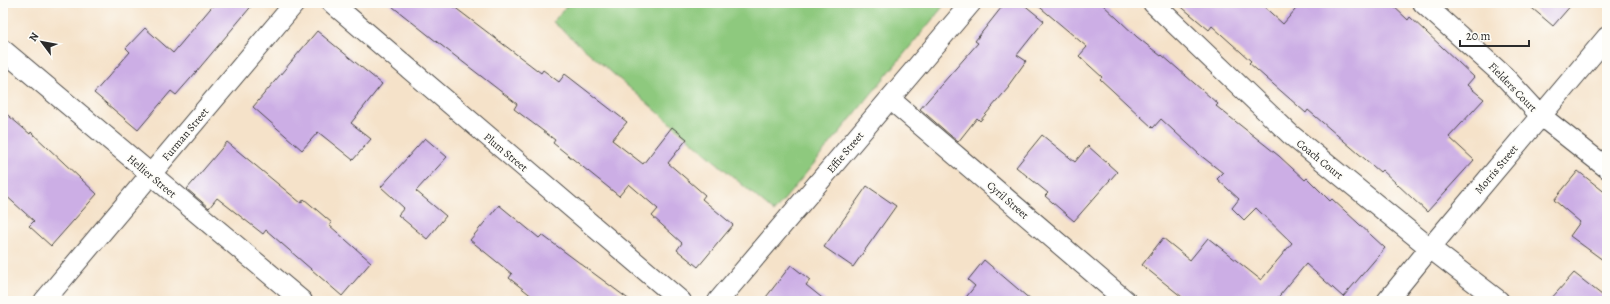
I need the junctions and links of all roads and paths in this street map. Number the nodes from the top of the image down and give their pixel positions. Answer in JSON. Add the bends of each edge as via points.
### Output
{"nodes":[{"id":1,"x":295,"y":3,"type":"edge"},
{"id":2,"x":332,"y":3,"type":"edge"},
{"id":3,"x":971,"y":3,"type":"edge"},
{"id":4,"x":1153,"y":3,"type":"edge"},
{"id":5,"x":1423,"y":3,"type":"edge"},
{"id":6,"x":1607,"y":37,"type":"edge"},
{"id":7,"x":3,"y":50,"type":"edge"},
{"id":8,"x":890,"y":99,"type":"junction"},
{"id":9,"x":1541,"y":116,"type":"junction"},
{"id":10,"x":1607,"y":168,"type":"edge"},
{"id":11,"x":151,"y":175,"type":"junction"},
{"id":12,"x":1430,"y":248,"type":"junction"},
{"id":13,"x":44,"y":301,"type":"edge"},
{"id":14,"x":302,"y":301,"type":"edge"},
{"id":15,"x":681,"y":301,"type":"edge"},
{"id":16,"x":718,"y":301,"type":"edge"},
{"id":17,"x":1126,"y":301,"type":"edge"},
{"id":18,"x":1388,"y":301,"type":"edge"},
{"id":19,"x":1499,"y":301,"type":"edge"}],
"edges":[{"from":1,"to":11,"type":"street","name":"Furman Street"},
{"from":2,"to":15,"type":"street","name":"Plum Street"},
{"from":3,"to":8,"type":"street","name":"Effie Street"},
{"from":4,"to":12,"type":"street","name":"Coach Court","via":[[1291,135]]},
{"from":5,"to":9,"type":"street","name":"Fielders Court","via":[[1504,76]]},
{"from":6,"to":9,"type":"street","name":"Morris Street"},
{"from":7,"to":11,"type":"street","name":"Hellier Street"},
{"from":8,"to":16,"type":"street","name":"Effie Street"},
{"from":8,"to":17,"type":"street","name":"Cyril Street"},
{"from":9,"to":10,"type":"street","name":"Fielders Court"},
{"from":9,"to":12,"type":"street","name":"Morris Street"},
{"from":11,"to":13,"type":"street","name":"Furman Street"},
{"from":11,"to":14,"type":"street","name":"Hellier Street"},
{"from":12,"to":18,"type":"street","name":"Morris Street"},
{"from":12,"to":19,"type":"street","name":"Coach Court"}]}
